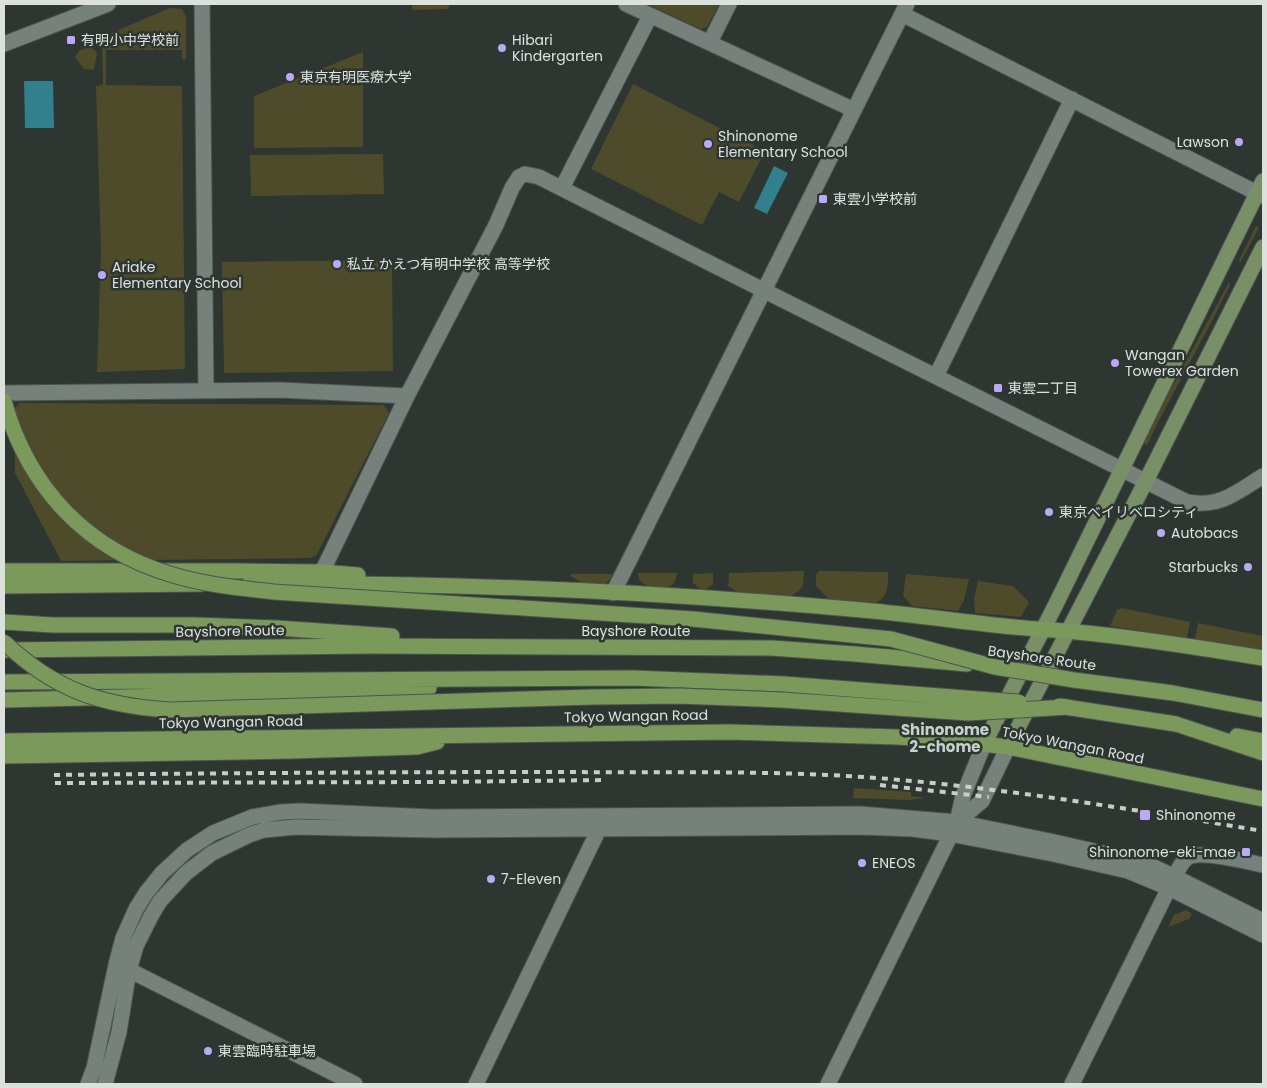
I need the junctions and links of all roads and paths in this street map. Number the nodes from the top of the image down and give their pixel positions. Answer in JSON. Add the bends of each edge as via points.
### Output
{"nodes":[{"id":1,"x":108,"y":4,"type":"edge"},
{"id":2,"x":202,"y":4,"type":"edge"},
{"id":3,"x":626,"y":4,"type":"edge"},
{"id":4,"x":729,"y":4,"type":"edge"},
{"id":5,"x":905,"y":9,"type":"edge"},
{"id":6,"x":650,"y":16,"type":"junction"},
{"id":7,"x":710,"y":42,"type":"junction"},
{"id":8,"x":4,"y":44,"type":"edge"},
{"id":9,"x":1072,"y":99,"type":"junction"},
{"id":10,"x":854,"y":110,"type":"junction"},
{"id":11,"x":562,"y":188,"type":"junction"},
{"id":12,"x":1261,"y":190,"type":"edge"},
{"id":13,"x":1263,"y":247,"type":"edge"},
{"id":14,"x":765,"y":291,"type":"junction"},
{"id":15,"x":936,"y":376,"type":"junction"},
{"id":16,"x":206,"y":390,"type":"junction"},
{"id":17,"x":4,"y":393,"type":"edge"},
{"id":18,"x":407,"y":396,"type":"junction"},
{"id":19,"x":4,"y":401,"type":"edge"},
{"id":20,"x":1122,"y":469,"type":"junction"},
{"id":21,"x":1263,"y":476,"type":"edge"},
{"id":22,"x":1146,"y":482,"type":"junction"},
{"id":23,"x":4,"y":571,"type":"edge"},
{"id":24,"x":322,"y":572,"type":"junction"},
{"id":25,"x":4,"y":586,"type":"edge"},
{"id":26,"x":486,"y":586,"type":"junction"},
{"id":27,"x":613,"y":593,"type":"junction"},
{"id":28,"x":4,"y":622,"type":"edge"},
{"id":29,"x":1043,"y":629,"type":"junction"},
{"id":30,"x":1069,"y":631,"type":"junction"},
{"id":31,"x":4,"y":642,"type":"edge"},
{"id":32,"x":635,"y":647,"type":"junction"},
{"id":33,"x":4,"y":650,"type":"edge"},
{"id":34,"x":1263,"y":658,"type":"edge"},
{"id":35,"x":995,"y":667,"type":"junction"},
{"id":36,"x":633,"y":678,"type":"junction"},
{"id":37,"x":4,"y":682,"type":"edge"},
{"id":38,"x":4,"y":700,"type":"edge"},
{"id":39,"x":1068,"y":707,"type":"junction"},
{"id":40,"x":1263,"y":710,"type":"edge"},
{"id":41,"x":1176,"y":724,"type":"junction"},
{"id":42,"x":466,"y":735,"type":"junction"},
{"id":43,"x":4,"y":741,"type":"edge"},
{"id":44,"x":1263,"y":741,"type":"edge"},
{"id":45,"x":984,"y":744,"type":"junction"},
{"id":46,"x":1008,"y":748,"type":"junction"},
{"id":47,"x":1263,"y":753,"type":"edge"},
{"id":48,"x":4,"y":756,"type":"edge"},
{"id":49,"x":1263,"y":799,"type":"edge"},
{"id":50,"x":954,"y":828,"type":"junction"},
{"id":51,"x":599,"y":829,"type":"junction"},
{"id":52,"x":1263,"y":865,"type":"edge"},
{"id":53,"x":1172,"y":882,"type":"junction"},
{"id":54,"x":1263,"y":921,"type":"edge"},
{"id":55,"x":1263,"y":935,"type":"edge"},
{"id":56,"x":129,"y":970,"type":"junction"},
{"id":57,"x":88,"y":1084,"type":"edge"},
{"id":58,"x":105,"y":1084,"type":"edge"},
{"id":59,"x":355,"y":1084,"type":"edge"},
{"id":60,"x":476,"y":1084,"type":"edge"},
{"id":61,"x":828,"y":1084,"type":"edge"},
{"id":62,"x":1072,"y":1084,"type":"edge"}],
"edges":[{"from":1,"to":8,"type":"street"},
{"from":2,"to":16,"type":"street"},
{"from":3,"to":6,"type":"street"},
{"from":4,"to":7,"type":"street"},
{"from":5,"to":9,"type":"street"},
{"from":5,"to":10,"type":"street"},
{"from":6,"to":7,"type":"street"},
{"from":6,"to":11,"type":"street"},
{"from":7,"to":10,"type":"street"},
{"from":9,"to":12,"type":"street"},
{"from":9,"to":15,"type":"street"},
{"from":10,"to":14,"type":"street"},
{"from":11,"to":14,"type":"street"},
{"from":11,"to":18,"type":"street","via":[[531,174],[520,177]]},
{"from":12,"to":20,"type":"main road"},
{"from":13,"to":22,"type":"main road"},
{"from":14,"to":15,"type":"street"},
{"from":14,"to":27,"type":"street"},
{"from":15,"to":20,"type":"street"},
{"from":16,"to":17,"type":"street"},
{"from":16,"to":18,"type":"street"},
{"from":18,"to":24,"type":"street"},
{"from":19,"to":35,"type":"highway","bridge":true,"via":[[22,451],[58,506],[104,543],[138,562],[173,575],[227,587],[266,591],[684,619],[891,639]]},
{"from":20,"to":22,"type":"street"},
{"from":20,"to":29,"type":"main road"},
{"from":21,"to":22,"type":"street","via":[[1230,497],[1210,504],[1187,502]]},
{"from":22,"to":30,"type":"main road"},
{"from":23,"to":24,"type":"highway"},
{"from":24,"to":26,"type":"highway"},
{"from":25,"to":26,"type":"highway"},
{"from":26,"to":27,"type":"highway"},
{"from":27,"to":29,"type":"highway","via":[[865,610]]},
{"from":28,"to":32,"type":"highway","via":[[53,626],[195,625],[385,636],[596,641]]},
{"from":29,"to":30,"type":"highway"},
{"from":29,"to":45,"type":"main road"},
{"from":30,"to":34,"type":"highway"},
{"from":30,"to":46,"type":"main road"},
{"from":31,"to":39,"type":"highway","bridge":true,"via":[[30,665],[88,696],[127,707],[170,710],[593,696],[782,700],[968,712]]},
{"from":32,"to":33,"type":"highway","name":"Bayshore Route"},
{"from":32,"to":35,"type":"highway","name":"Bayshore Route","bridge":true,"via":[[772,648]]},
{"from":35,"to":40,"type":"highway","name":"Bayshore Route","bridge":true,"via":[[1173,693]]},
{"from":36,"to":37,"type":"highway"},
{"from":36,"to":38,"type":"highway","via":[[371,691]]},
{"from":36,"to":39,"type":"highway","bridge":true,"via":[[784,684]]},
{"from":39,"to":41,"type":"highway","bridge":true},
{"from":41,"to":44,"type":"highway"},
{"from":41,"to":47,"type":"highway"},
{"from":42,"to":43,"type":"highway","name":"Tokyo Wangan Road"},
{"from":42,"to":45,"type":"highway","name":"Tokyo Wangan Road","via":[[784,733],[897,736]]},
{"from":42,"to":48,"type":"highway","via":[[417,747]]},
{"from":45,"to":46,"type":"highway","name":"Tokyo Wangan Road"},
{"from":45,"to":50,"type":"street"},
{"from":46,"to":49,"type":"highway","name":"Tokyo Wangan Road"},
{"from":46,"to":50,"type":"street","via":[[982,801]]},
{"from":50,"to":51,"type":"street"},
{"from":50,"to":53,"type":"street"},
{"from":50,"to":57,"type":"street","via":[[860,814],[432,817],[300,810],[252,817],[187,850],[162,873],[136,909],[123,938]]},
{"from":50,"to":61,"type":"street"},
{"from":51,"to":56,"type":"street","via":[[296,827],[264,830],[212,853],[186,873],[151,916],[136,946]]},
{"from":51,"to":60,"type":"street"},
{"from":52,"to":53,"type":"street","via":[[1196,855],[1186,858]]},
{"from":53,"to":54,"type":"street"},
{"from":53,"to":55,"type":"street"},
{"from":53,"to":62,"type":"street"},
{"from":56,"to":58,"type":"street","via":[[119,1032]]},
{"from":56,"to":59,"type":"street"}]}
